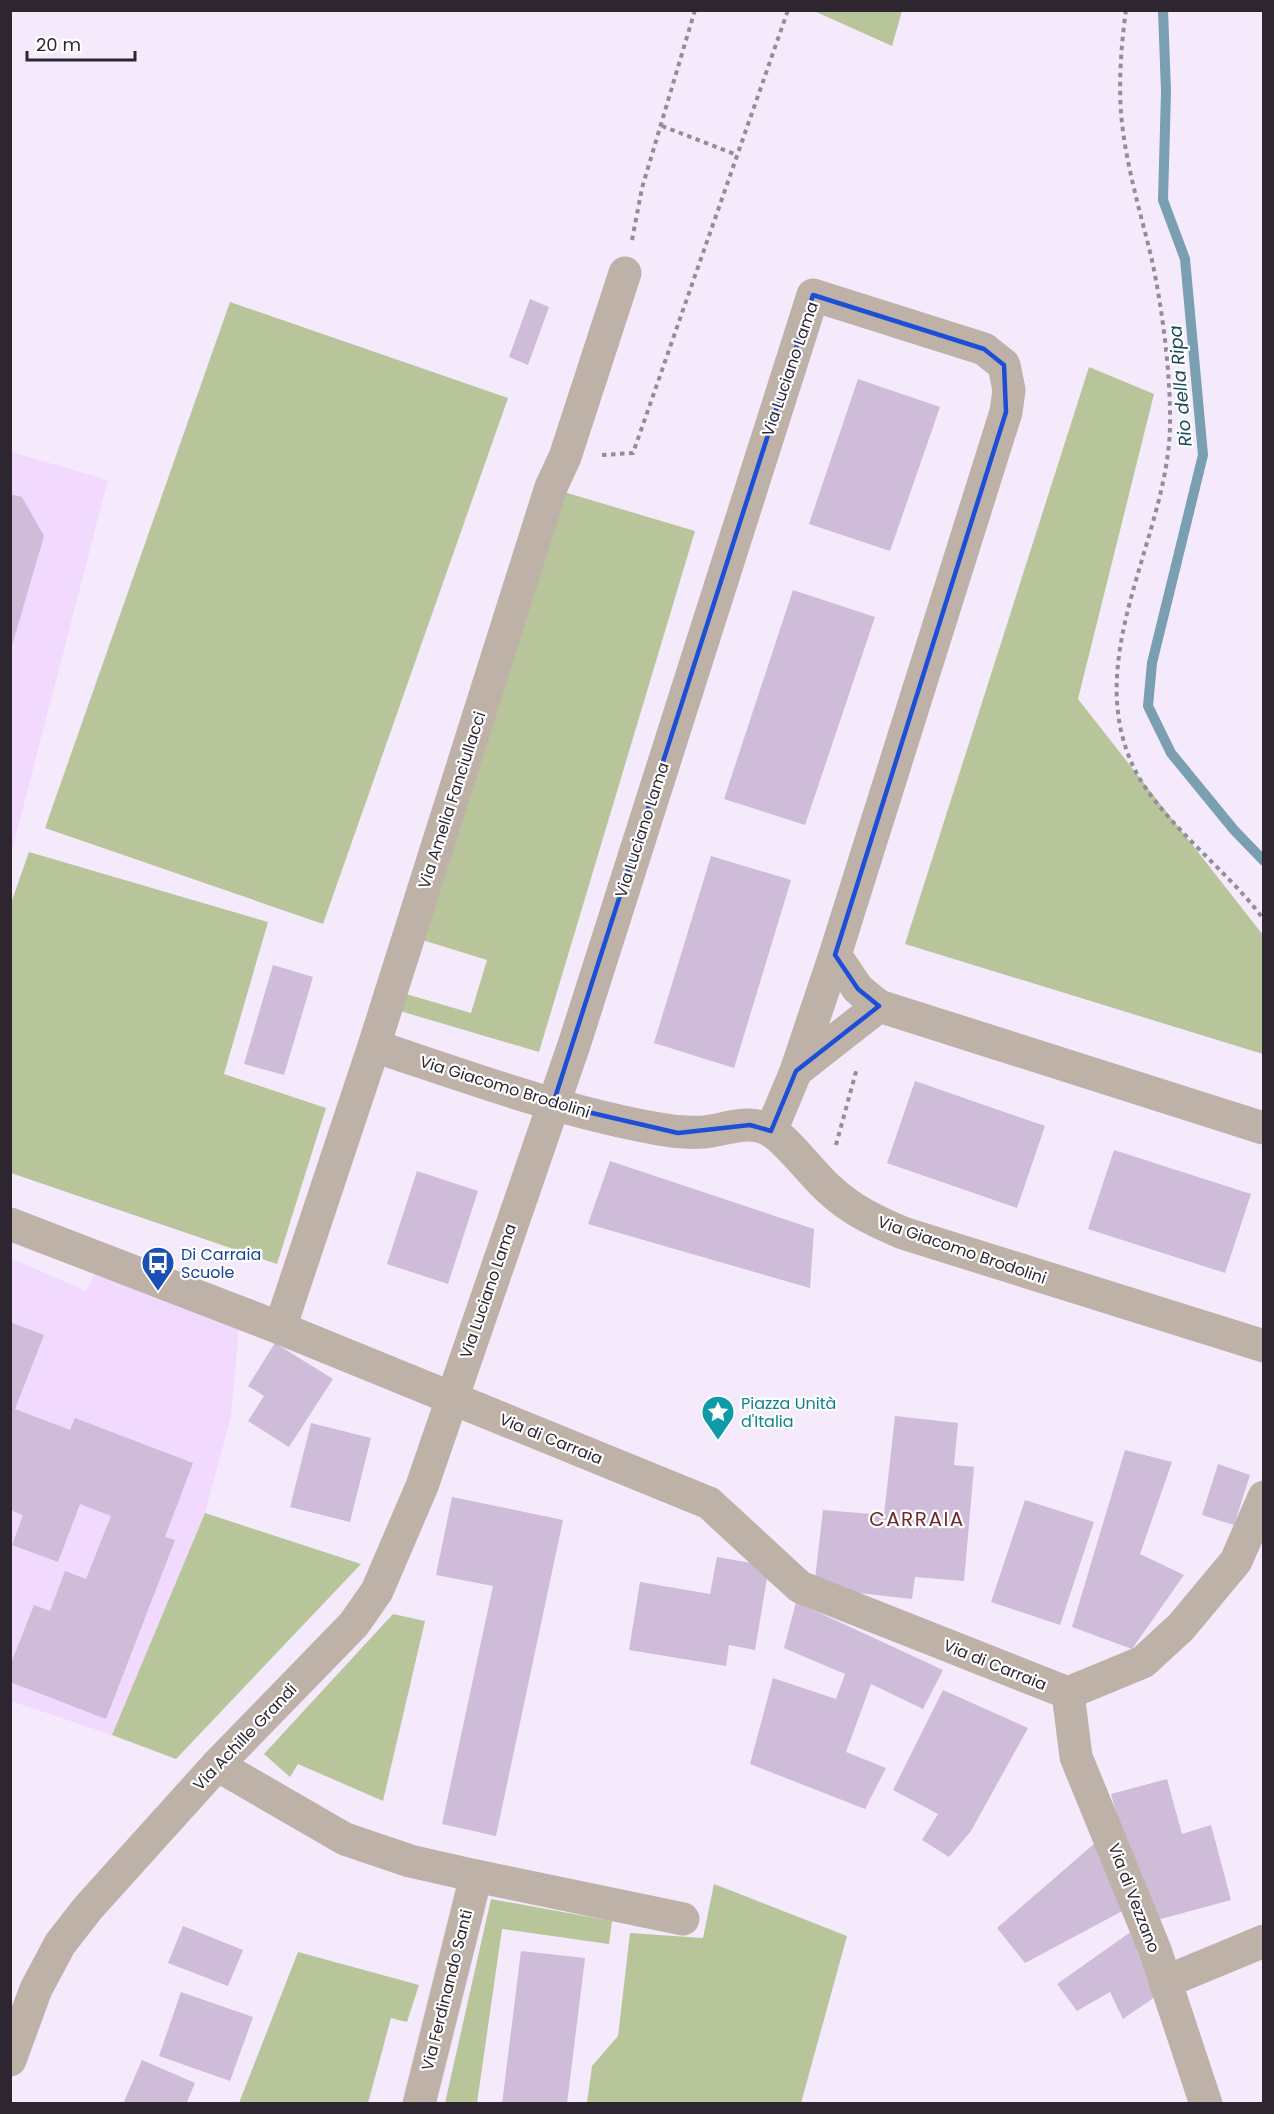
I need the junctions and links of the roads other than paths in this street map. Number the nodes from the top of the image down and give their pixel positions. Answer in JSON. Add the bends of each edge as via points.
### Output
{"nodes":[{"id":1,"x":625,"y":273,"type":"road end"},
{"id":2,"x":835,"y":955,"type":"junction"},
{"id":3,"x":879,"y":1006,"type":"junction"},
{"id":4,"x":374,"y":1047,"type":"junction"},
{"id":5,"x":796,"y":1071,"type":"junction"},
{"id":6,"x":553,"y":1104,"type":"junction"},
{"id":7,"x":1263,"y":1128,"type":"edge"},
{"id":8,"x":771,"y":1131,"type":"junction"},
{"id":9,"x":10,"y":1224,"type":"edge"},
{"id":10,"x":280,"y":1328,"type":"junction"},
{"id":11,"x":1263,"y":1346,"type":"edge"},
{"id":12,"x":450,"y":1399,"type":"junction"},
{"id":13,"x":1263,"y":1497,"type":"edge"},
{"id":14,"x":1068,"y":1694,"type":"junction"},
{"id":15,"x":217,"y":1765,"type":"junction"},
{"id":16,"x":476,"y":1876,"type":"junction"},
{"id":17,"x":683,"y":1919,"type":"dead end"},
{"id":18,"x":1263,"y":1941,"type":"edge"},
{"id":19,"x":1165,"y":1982,"type":"junction"},
{"id":20,"x":10,"y":2060,"type":"edge"},
{"id":21,"x":419,"y":2103,"type":"edge"},
{"id":22,"x":1206,"y":2103,"type":"edge"}],
"edges":[{"from":1,"to":4,"type":"street","name":"Via Amelia Fanciullacci","via":[[565,458],[547,498]]},
{"from":2,"to":3,"type":"street","via":[[858,989]]},
{"from":2,"to":5,"type":"street","name":"Via Luciano Lama"},
{"from":2,"to":6,"type":"street","name":"Via Luciano Lama","via":[[1002,424],[1009,390],[1004,366],[984,349],[813,295]]},
{"from":3,"to":5,"type":"street"},
{"from":3,"to":7,"type":"street"},
{"from":4,"to":6,"type":"street","name":"Via Giacomo Brodolini"},
{"from":4,"to":10,"type":"street","name":"Via Amelia Fanciullacci"},
{"from":5,"to":8,"type":"street","name":"Via Luciano Lama"},
{"from":6,"to":8,"type":"street","name":"Via Giacomo Brodolini","via":[[678,1133],[750,1125]]},
{"from":6,"to":12,"type":"street","name":"Via Luciano Lama"},
{"from":8,"to":11,"type":"street","name":"Via Giacomo Brodolini","via":[[829,1190],[862,1215],[903,1233]]},
{"from":9,"to":10,"type":"street","name":"Via di Carraia"},
{"from":10,"to":12,"type":"street","name":"Via di Carraia"},
{"from":12,"to":14,"type":"street","name":"Via di Carraia","via":[[709,1503],[800,1587]]},
{"from":12,"to":15,"type":"street","name":"Via Achille Grandi","via":[[422,1486],[377,1592],[354,1624]]},
{"from":13,"to":14,"type":"street","via":[[1236,1562],[1181,1627],[1143,1662]]},
{"from":14,"to":19,"type":"street","name":"Via di Vezzano","via":[[1076,1757],[1115,1847]]},
{"from":15,"to":16,"type":"street","via":[[345,1839],[410,1861]]},
{"from":15,"to":20,"type":"street","name":"Via Achille Grandi","via":[[60,1944],[36,1989]]},
{"from":16,"to":17,"type":"street"},
{"from":16,"to":21,"type":"street","name":"Via Ferdinando Santi"},
{"from":18,"to":19,"type":"street"},
{"from":19,"to":22,"type":"street","name":"Via di Vezzano"}]}
